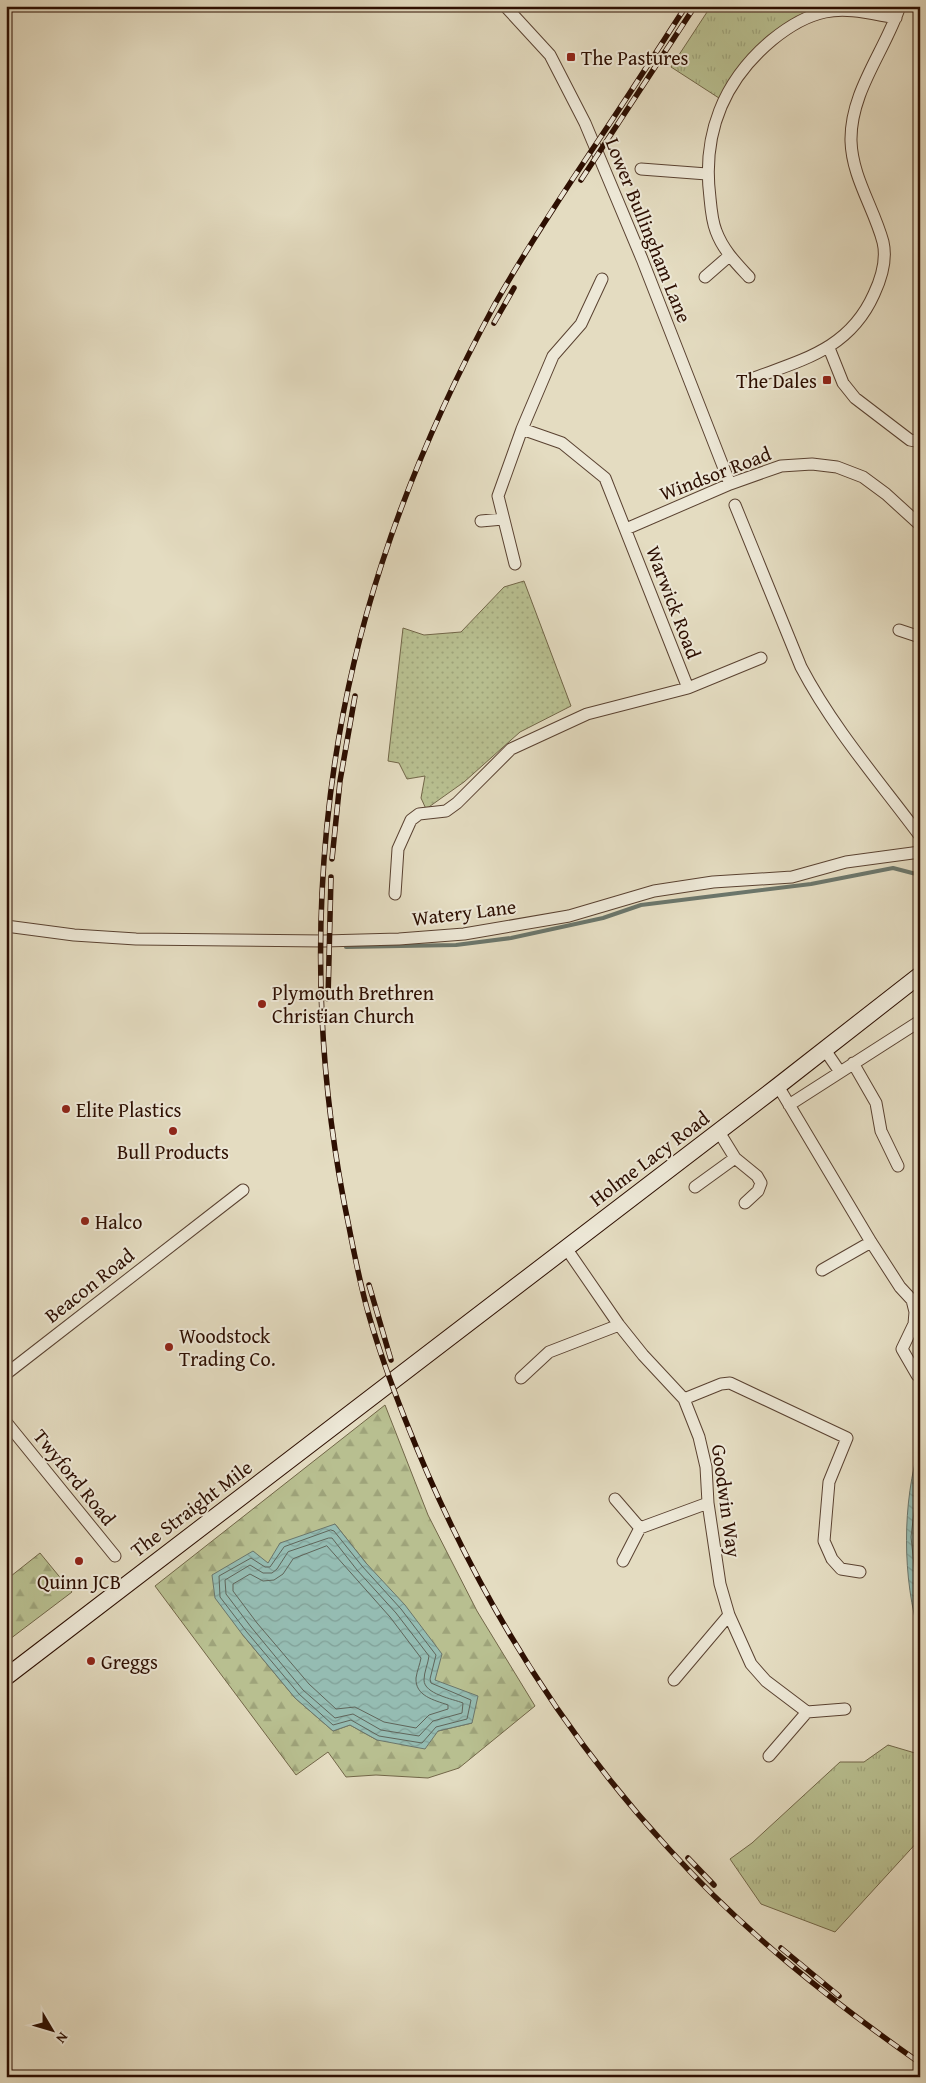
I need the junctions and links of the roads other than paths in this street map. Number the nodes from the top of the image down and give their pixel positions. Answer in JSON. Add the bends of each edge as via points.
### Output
{"nodes":[{"id":1,"x":505,"y":6,"type":"edge"},
{"id":2,"x":900,"y":6,"type":"edge"},
{"id":3,"x":896,"y":18,"type":"junction"},
{"id":4,"x":641,"y":169,"type":"dead end"},
{"id":5,"x":706,"y":174,"type":"junction"},
{"id":6,"x":729,"y":256,"type":"junction"},
{"id":7,"x":705,"y":277,"type":"dead end"},
{"id":8,"x":749,"y":277,"type":"dead end"},
{"id":9,"x":602,"y":279,"type":"dead end"},
{"id":10,"x":829,"y":348,"type":"junction"},
{"id":11,"x":754,"y":378,"type":"dead end"},
{"id":12,"x":522,"y":429,"type":"junction"},
{"id":13,"x":920,"y":439,"type":"edge"},
{"id":14,"x":730,"y":484,"type":"junction"},
{"id":15,"x":735,"y":505,"type":"dead end"},
{"id":16,"x":503,"y":519,"type":"junction"},
{"id":17,"x":481,"y":521,"type":"dead end"},
{"id":18,"x":920,"y":525,"type":"edge"},
{"id":19,"x":626,"y":529,"type":"junction"},
{"id":20,"x":515,"y":564,"type":"dead end"},
{"id":21,"x":899,"y":630,"type":"dead end"},
{"id":22,"x":920,"y":637,"type":"edge"},
{"id":23,"x":761,"y":658,"type":"dead end"},
{"id":24,"x":688,"y":688,"type":"junction"},
{"id":25,"x":920,"y":836,"type":"edge"},
{"id":26,"x":920,"y":852,"type":"edge"},
{"id":27,"x":395,"y":894,"type":"dead end"},
{"id":28,"x":6,"y":926,"type":"edge"},
{"id":29,"x":920,"y":975,"type":"edge"},
{"id":30,"x":920,"y":1021,"type":"edge"},
{"id":31,"x":825,"y":1050,"type":"junction"},
{"id":32,"x":853,"y":1063,"type":"junction"},
{"id":33,"x":840,"y":1072,"type":"junction"},
{"id":34,"x":778,"y":1086,"type":"junction"},
{"id":35,"x":789,"y":1105,"type":"junction"},
{"id":36,"x":719,"y":1132,"type":"junction"},
{"id":37,"x":735,"y":1158,"type":"junction"},
{"id":38,"x":898,"y":1166,"type":"dead end"},
{"id":39,"x":696,"y":1187,"type":"dead end"},
{"id":40,"x":243,"y":1190,"type":"dead end"},
{"id":41,"x":745,"y":1202,"type":"dead end"},
{"id":42,"x":872,"y":1242,"type":"junction"},
{"id":43,"x":566,"y":1248,"type":"junction"},
{"id":44,"x":822,"y":1270,"type":"dead end"},
{"id":45,"x":916,"y":1297,"type":"edge"},
{"id":46,"x":619,"y":1325,"type":"junction"},
{"id":47,"x":402,"y":1373,"type":"joint"},
{"id":48,"x":6,"y":1374,"type":"edge"},
{"id":49,"x":917,"y":1375,"type":"dead end"},
{"id":50,"x":521,"y":1378,"type":"dead end"},
{"id":51,"x":684,"y":1399,"type":"junction"},
{"id":52,"x":6,"y":1422,"type":"edge"},
{"id":53,"x":615,"y":1499,"type":"dead end"},
{"id":54,"x":708,"y":1503,"type":"junction"},
{"id":55,"x":640,"y":1528,"type":"junction"},
{"id":56,"x":115,"y":1556,"type":"dead end"},
{"id":57,"x":623,"y":1561,"type":"dead end"},
{"id":58,"x":860,"y":1572,"type":"dead end"},
{"id":59,"x":729,"y":1615,"type":"junction"},
{"id":60,"x":6,"y":1677,"type":"edge"},
{"id":61,"x":674,"y":1680,"type":"dead end"},
{"id":62,"x":845,"y":1709,"type":"dead end"},
{"id":63,"x":807,"y":1712,"type":"junction"},
{"id":64,"x":769,"y":1756,"type":"dead end"}],
"edges":[{"from":1,"to":14,"type":"street","name":"Lower Bullingham Lane","via":[[550,55],[585,124]]},
{"from":2,"to":3,"type":"street"},
{"from":3,"to":5,"type":"street","via":[[846,9],[826,11],[808,16],[764,46],[736,77],[717,113]]},
{"from":3,"to":10,"type":"street","via":[[871,67],[854,112],[851,140],[854,166],[883,243],[884,263],[867,310],[854,327]]},
{"from":4,"to":5,"type":"street"},
{"from":5,"to":6,"type":"street","via":[[716,231]]},
{"from":6,"to":7,"type":"street"},
{"from":6,"to":8,"type":"street"},
{"from":9,"to":12,"type":"street","via":[[581,324],[553,356]]},
{"from":10,"to":11,"type":"street"},
{"from":10,"to":13,"type":"street","via":[[844,383],[855,398],[910,440]]},
{"from":12,"to":16,"type":"street","via":[[498,496]]},
{"from":12,"to":19,"type":"street","name":"Warwick Road","via":[[562,443],[605,478]]},
{"from":14,"to":18,"type":"street","name":"Windsor Road","via":[[781,466],[812,464],[837,467],[886,494]]},
{"from":14,"to":19,"type":"street","name":"Windsor Road"},
{"from":15,"to":25,"type":"street","via":[[813,689]]},
{"from":16,"to":17,"type":"street"},
{"from":16,"to":20,"type":"street"},
{"from":19,"to":24,"type":"street","name":"Warwick Road"},
{"from":21,"to":22,"type":"street"},
{"from":23,"to":24,"type":"street","name":"Warwick Road"},
{"from":24,"to":27,"type":"street","name":"Warwick Road","via":[[587,714],[510,749],[457,804],[446,811],[419,814],[411,820],[398,848]]},
{"from":26,"to":28,"type":"street","name":"Watery Lane","via":[[846,862],[792,876],[654,891],[559,918],[464,934],[324,941],[136,938],[74,935]]},
{"from":29,"to":31,"type":"street","name":"Holme Lacy Road"},
{"from":30,"to":32,"type":"street"},
{"from":31,"to":33,"type":"street"},
{"from":31,"to":34,"type":"street","name":"Holme Lacy Road"},
{"from":32,"to":33,"type":"street"},
{"from":32,"to":38,"type":"street","via":[[876,1103],[880,1131]]},
{"from":33,"to":35,"type":"street"},
{"from":34,"to":35,"type":"street"},
{"from":34,"to":36,"type":"street","name":"Holme Lacy Road"},
{"from":35,"to":42,"type":"street"},
{"from":36,"to":37,"type":"street"},
{"from":36,"to":43,"type":"street","name":"Holme Lacy Road"},
{"from":37,"to":39,"type":"street"},
{"from":37,"to":41,"type":"street","via":[[761,1183],[758,1191]]},
{"from":40,"to":48,"type":"street","name":"Beacon Road"},
{"from":42,"to":44,"type":"street"},
{"from":42,"to":45,"type":"street","via":[[900,1287]]},
{"from":43,"to":46,"type":"street","name":"Goodwin Way"},
{"from":43,"to":47,"type":"street","name":"Holme Lacy Road"},
{"from":45,"to":49,"type":"street","via":[[914,1324],[902,1349]]},
{"from":46,"to":50,"type":"street","via":[[549,1352]]},
{"from":46,"to":51,"type":"street","name":"Goodwin Way"},
{"from":47,"to":60,"type":"street","name":"The Straight Mile"},
{"from":51,"to":54,"type":"street","name":"Goodwin Way","via":[[699,1437],[706,1467]]},
{"from":51,"to":58,"type":"street","via":[[730,1383],[847,1438],[830,1482],[824,1541],[832,1559],[841,1569]]},
{"from":52,"to":56,"type":"street","name":"Twyford Road"},
{"from":53,"to":55,"type":"street"},
{"from":54,"to":55,"type":"street"},
{"from":54,"to":59,"type":"street","name":"Goodwin Way","via":[[720,1584]]},
{"from":55,"to":57,"type":"street"},
{"from":59,"to":61,"type":"street"},
{"from":59,"to":63,"type":"street","name":"Goodwin Way","via":[[751,1664],[766,1681]]},
{"from":62,"to":63,"type":"street"},
{"from":63,"to":64,"type":"street"}]}
